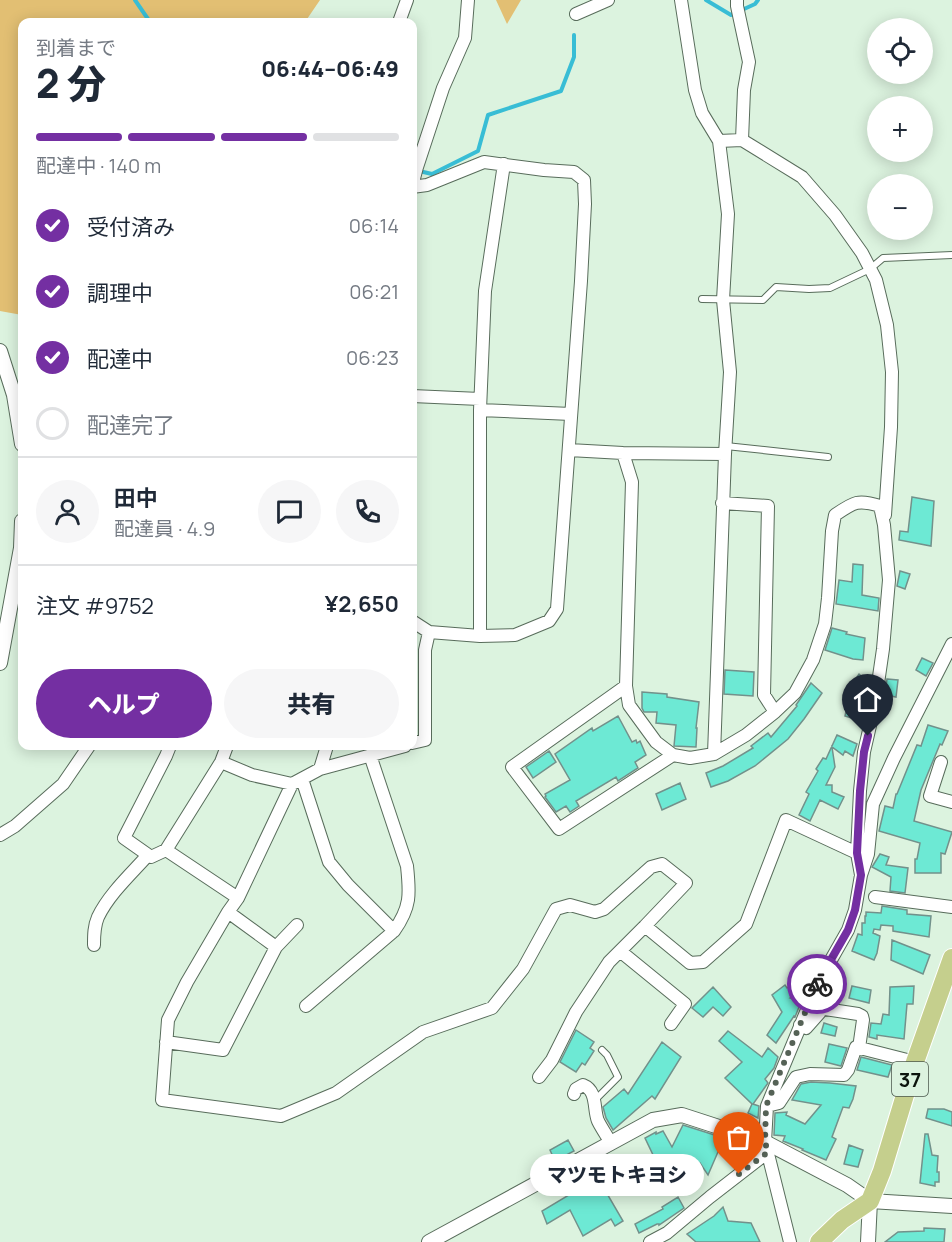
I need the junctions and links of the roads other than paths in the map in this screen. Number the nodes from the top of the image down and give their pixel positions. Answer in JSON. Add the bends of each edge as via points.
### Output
{"nodes":[{"id":1,"x":407,"y":0,"type":"edge"},
{"id":2,"x":468,"y":0,"type":"edge"},
{"id":3,"x":608,"y":0,"type":"edge"},
{"id":4,"x":681,"y":0,"type":"edge"},
{"id":5,"x":737,"y":0,"type":"edge"},
{"id":6,"x":576,"y":14,"type":"dead end"},
{"id":7,"x":400,"y":18,"type":"edge"},
{"id":8,"x":742,"y":140,"type":"junction"},
{"id":9,"x":719,"y":141,"type":"junction"},
{"id":10,"x":504,"y":164,"type":"junction"},
{"id":11,"x":417,"y":167,"type":"edge"},
{"id":12,"x":417,"y":186,"type":"edge"},
{"id":13,"x":952,"y":255,"type":"edge"},
{"id":14,"x":870,"y":268,"type":"junction"},
{"id":15,"x":702,"y":299,"type":"dead end"},
{"id":16,"x":723,"y":300,"type":"junction"},
{"id":17,"x":0,"y":351,"type":"edge"},
{"id":18,"x":417,"y":397,"type":"edge"},
{"id":19,"x":480,"y":404,"type":"junction"},
{"id":20,"x":571,"y":414,"type":"junction"},
{"id":21,"x":18,"y":420,"type":"edge"},
{"id":22,"x":569,"y":450,"type":"junction"},
{"id":23,"x":725,"y":450,"type":"junction"},
{"id":24,"x":623,"y":453,"type":"junction"},
{"id":25,"x":828,"y":457,"type":"dead end"},
{"id":26,"x":722,"y":502,"type":"junction"},
{"id":27,"x":884,"y":525,"type":"junction"},
{"id":28,"x":18,"y":564,"type":"edge"},
{"id":29,"x":417,"y":624,"type":"edge"},
{"id":30,"x":429,"y":632,"type":"junction"},
{"id":31,"x":480,"y":636,"type":"junction"},
{"id":32,"x":952,"y":644,"type":"edge"},
{"id":33,"x":0,"y":663,"type":"edge"},
{"id":34,"x":626,"y":686,"type":"junction"},
{"id":35,"x":775,"y":712,"type":"junction"},
{"id":36,"x":417,"y":742,"type":"edge"},
{"id":37,"x":86,"y":750,"type":"edge"},
{"id":38,"x":168,"y":750,"type":"edge"},
{"id":39,"x":226,"y":750,"type":"edge"},
{"id":40,"x":326,"y":750,"type":"edge"},
{"id":41,"x":389,"y":750,"type":"edge"},
{"id":42,"x":714,"y":754,"type":"junction"},
{"id":43,"x":370,"y":755,"type":"junction"},
{"id":44,"x":672,"y":756,"type":"junction"},
{"id":45,"x":221,"y":762,"type":"junction"},
{"id":46,"x":941,"y":762,"type":"dead end"},
{"id":47,"x":320,"y":769,"type":"junction"},
{"id":48,"x":297,"y":781,"type":"junction"},
{"id":49,"x":952,"y":802,"type":"edge"},
{"id":50,"x":0,"y":835,"type":"edge"},
{"id":51,"x":166,"y":850,"type":"junction"},
{"id":52,"x":857,"y":853,"type":"junction"},
{"id":53,"x":148,"y":855,"type":"junction"},
{"id":54,"x":861,"y":875,"type":"junction"},
{"id":55,"x":875,"y":897,"type":"dead end"},
{"id":56,"x":238,"y":898,"type":"junction"},
{"id":57,"x":952,"y":907,"type":"edge"},
{"id":58,"x":228,"y":912,"type":"junction"},
{"id":59,"x":297,"y":925,"type":"dead end"},
{"id":60,"x":645,"y":926,"type":"junction"},
{"id":61,"x":394,"y":931,"type":"junction"},
{"id":62,"x":94,"y":945,"type":"dead end"},
{"id":63,"x":276,"y":946,"type":"junction"},
{"id":64,"x":620,"y":951,"type":"junction"},
{"id":65,"x":951,"y":964,"type":"edge"},
{"id":66,"x":306,"y":1006,"type":"dead end"},
{"id":67,"x":671,"y":1024,"type":"dead end"},
{"id":68,"x":800,"y":1025,"type":"junction"},
{"id":69,"x":166,"y":1042,"type":"junction"},
{"id":70,"x":859,"y":1048,"type":"junction"},
{"id":71,"x":602,"y":1050,"type":"dead end"},
{"id":72,"x":915,"y":1062,"type":"junction"},
{"id":73,"x":539,"y":1077,"type":"dead end"},
{"id":74,"x":574,"y":1094,"type":"dead end"},
{"id":75,"x":594,"y":1101,"type":"junction"},
{"id":76,"x":766,"y":1106,"type":"junction"},
{"id":77,"x":611,"y":1143,"type":"junction"},
{"id":78,"x":766,"y":1147,"type":"junction"},
{"id":79,"x":870,"y":1201,"type":"junction"},
{"id":80,"x":952,"y":1206,"type":"edge"},
{"id":81,"x":429,"y":1242,"type":"edge"},
{"id":82,"x":650,"y":1242,"type":"edge"},
{"id":83,"x":790,"y":1242,"type":"edge"},
{"id":84,"x":819,"y":1242,"type":"edge"},
{"id":85,"x":868,"y":1242,"type":"edge"}],
"edges":[{"from":1,"to":7,"type":"street"},
{"from":2,"to":11,"type":"street","via":[[465,38],[443,88]]},
{"from":3,"to":6,"type":"street"},
{"from":4,"to":9,"type":"street","via":[[694,90]]},
{"from":5,"to":8,"type":"street","via":[[749,62]]},
{"from":8,"to":9,"type":"street"},
{"from":8,"to":14,"type":"street","via":[[802,177],[835,215]]},
{"from":9,"to":16,"type":"street","via":[[728,214]]},
{"from":10,"to":12,"type":"street","via":[[484,162]]},
{"from":10,"to":19,"type":"street","via":[[485,291]]},
{"from":10,"to":20,"type":"street","via":[[574,172],[584,180]]},
{"from":13,"to":14,"type":"lane","via":[[883,258]]},
{"from":14,"to":16,"type":"lane","via":[[830,288],[776,287],[763,300]]},
{"from":14,"to":27,"type":"street","via":[[886,325],[892,372]]},
{"from":15,"to":16,"type":"lane"},
{"from":16,"to":23,"type":"street","via":[[730,372]]},
{"from":17,"to":21,"type":"street"},
{"from":18,"to":19,"type":"street"},
{"from":19,"to":20,"type":"street"},
{"from":19,"to":31,"type":"street"},
{"from":20,"to":22,"type":"street"},
{"from":22,"to":24,"type":"street"},
{"from":22,"to":31,"type":"street","via":[[557,609],[549,621],[515,635]]},
{"from":23,"to":24,"type":"street"},
{"from":23,"to":25,"type":"lane"},
{"from":23,"to":26,"type":"street"},
{"from":24,"to":34,"type":"street","via":[[632,482]]},
{"from":26,"to":35,"type":"street","via":[[768,506],[764,695]]},
{"from":26,"to":42,"type":"street"},
{"from":27,"to":35,"type":"street","via":[[880,506],[867,502],[852,503],[835,515],[825,624],[813,660],[795,693]]},
{"from":27,"to":52,"type":"street","via":[[889,580],[883,649],[864,752]]},
{"from":28,"to":33,"type":"street"},
{"from":29,"to":30,"type":"street"},
{"from":30,"to":31,"type":"street"},
{"from":30,"to":36,"type":"street","via":[[425,650],[425,740]]},
{"from":32,"to":54,"type":"street","via":[[873,804],[868,854]]},
{"from":34,"to":44,"type":"street","via":[[629,705],[656,742]]},
{"from":34,"to":44,"type":"street","via":[[512,767],[560,829]]},
{"from":35,"to":42,"type":"street"},
{"from":37,"to":50,"type":"street","via":[[63,784]]},
{"from":38,"to":53,"type":"street","via":[[124,838]]},
{"from":39,"to":45,"type":"street"},
{"from":40,"to":47,"type":"street"},
{"from":41,"to":43,"type":"street"},
{"from":42,"to":44,"type":"street"},
{"from":43,"to":47,"type":"street"},
{"from":43,"to":61,"type":"street","via":[[409,883],[404,918]]},
{"from":45,"to":48,"type":"street","via":[[252,775]]},
{"from":45,"to":51,"type":"street"},
{"from":46,"to":49,"type":"street","via":[[930,796]]},
{"from":47,"to":48,"type":"street"},
{"from":48,"to":56,"type":"street"},
{"from":48,"to":61,"type":"street","via":[[329,862]]},
{"from":51,"to":53,"type":"street"},
{"from":51,"to":56,"type":"street"},
{"from":52,"to":54,"type":"street"},
{"from":52,"to":60,"type":"street","via":[[786,820],[746,924],[703,962],[690,963]]},
{"from":53,"to":62,"type":"street","via":[[97,919]]},
{"from":54,"to":68,"type":"street","via":[[848,930]]},
{"from":55,"to":57,"type":"street"},
{"from":56,"to":58,"type":"street"},
{"from":58,"to":63,"type":"street"},
{"from":58,"to":69,"type":"street","via":[[168,1020]]},
{"from":59,"to":63,"type":"street"},
{"from":60,"to":64,"type":"street"},
{"from":60,"to":69,"type":"street","via":[[686,883],[662,864],[651,867],[604,909],[595,912],[570,905],[556,909],[523,969],[492,1008],[423,1032],[336,1093],[281,1116],[162,1100]]},
{"from":61,"to":66,"type":"street"},
{"from":63,"to":69,"type":"street","via":[[223,1050]]},
{"from":64,"to":67,"type":"street","via":[[685,1004]]},
{"from":64,"to":73,"type":"street","via":[[576,1012]]},
{"from":65,"to":72,"type":"main road","number":"37"},
{"from":68,"to":70,"type":"street","via":[[806,1028],[825,1009],[858,1014],[862,1016]]},
{"from":68,"to":76,"type":"street"},
{"from":70,"to":72,"type":"street"},
{"from":70,"to":76,"type":"street","via":[[856,1047],[844,1075],[796,1077],[779,1103]]},
{"from":71,"to":75,"type":"lane","via":[[618,1077]]},
{"from":72,"to":79,"type":"main road","number":"37"},
{"from":74,"to":75,"type":"street","via":[[583,1085]]},
{"from":75,"to":77,"type":"street","via":[[598,1120]]},
{"from":76,"to":78,"type":"street"},
{"from":77,"to":78,"type":"street","via":[[653,1120],[682,1115]]},
{"from":77,"to":81,"type":"street"},
{"from":78,"to":79,"type":"street","via":[[847,1185]]},
{"from":78,"to":82,"type":"street","via":[[667,1233]]},
{"from":78,"to":83,"type":"street"},
{"from":79,"to":80,"type":"street"},
{"from":79,"to":84,"type":"main road"},
{"from":79,"to":85,"type":"street"}]}
